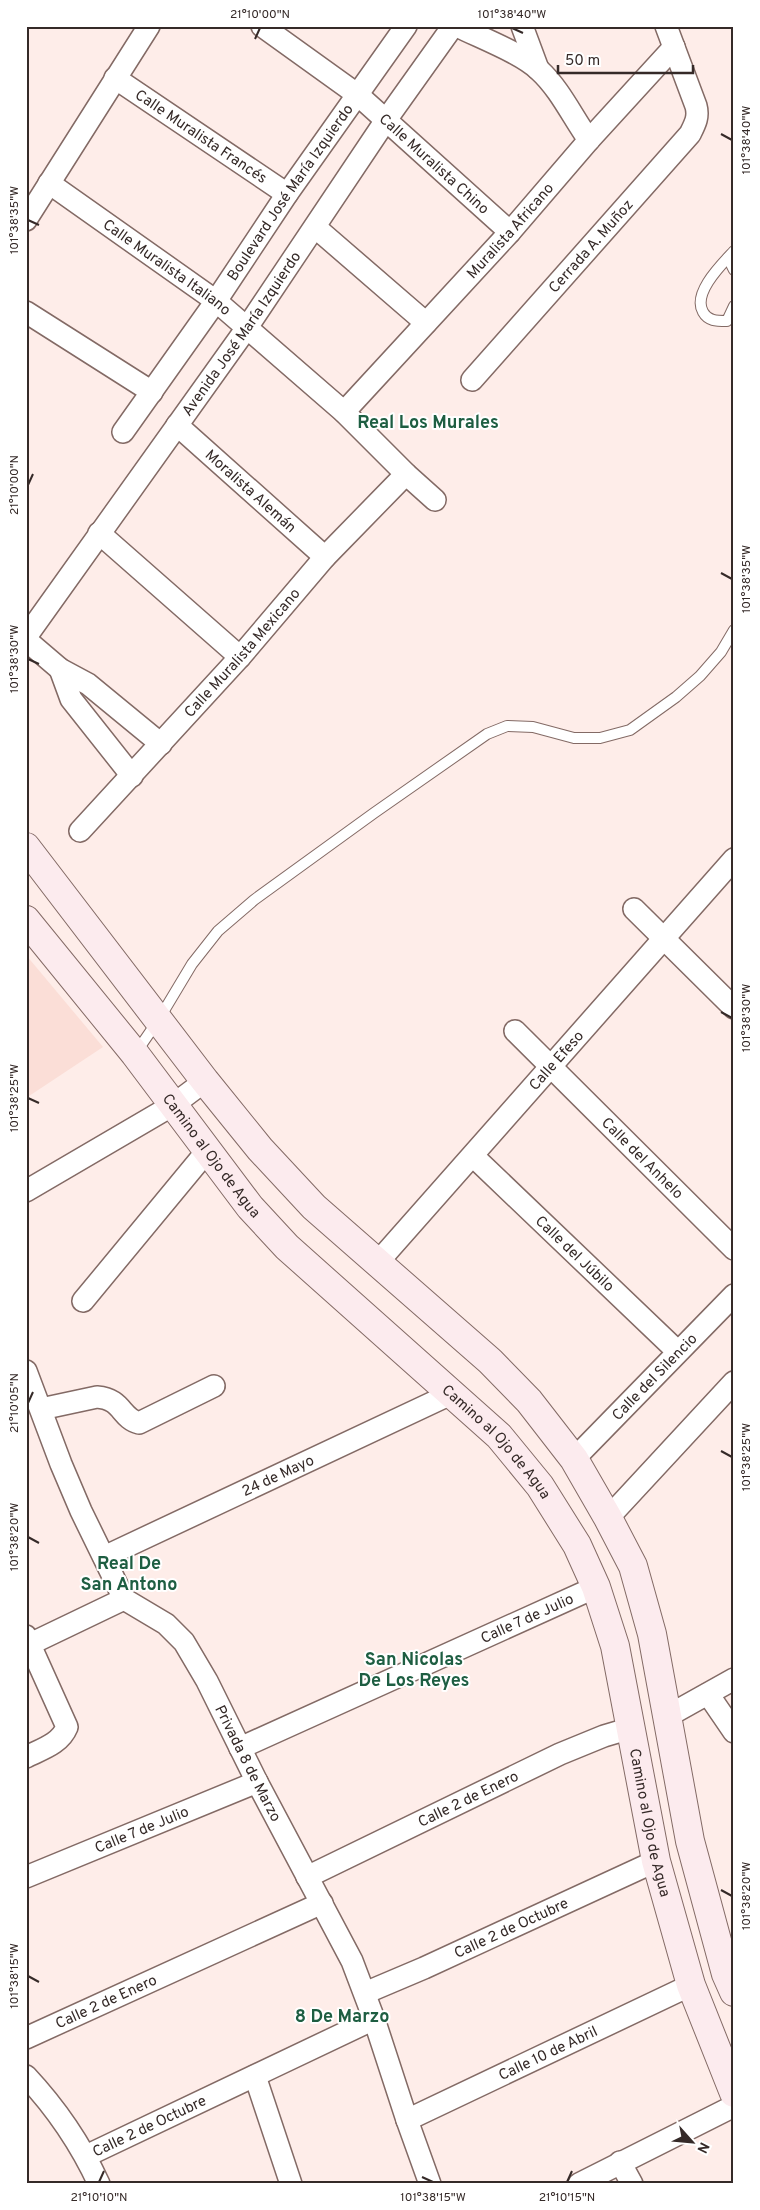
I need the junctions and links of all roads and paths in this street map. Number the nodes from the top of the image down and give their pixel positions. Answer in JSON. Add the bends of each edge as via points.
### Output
{"nodes":[{"id":1,"x":149,"y":26,"type":"edge"},
{"id":2,"x":262,"y":26,"type":"edge"},
{"id":3,"x":406,"y":26,"type":"edge"},
{"id":4,"x":455,"y":26,"type":"edge"},
{"id":5,"x":522,"y":26,"type":"edge"},
{"id":6,"x":666,"y":26,"type":"edge"},
{"id":7,"x":674,"y":47,"type":"junction"},
{"id":8,"x":538,"y":69,"type":"junction"},
{"id":9,"x":115,"y":78,"type":"junction"},
{"id":10,"x":358,"y":95,"type":"junction"},
{"id":11,"x":386,"y":120,"type":"junction"},
{"id":12,"x":589,"y":140,"type":"junction"},
{"id":13,"x":49,"y":183,"type":"junction"},
{"id":14,"x":287,"y":194,"type":"junction"},
{"id":15,"x":26,"y":220,"type":"edge"},
{"id":16,"x":315,"y":227,"type":"junction"},
{"id":17,"x":510,"y":232,"type":"junction"},
{"id":18,"x":731,"y":254,"type":"edge"},
{"id":19,"x":734,"y":270,"type":"edge"},
{"id":20,"x":216,"y":301,"type":"junction"},
{"id":21,"x":734,"y":306,"type":"edge"},
{"id":22,"x":26,"y":312,"type":"edge"},
{"id":23,"x":426,"y":323,"type":"junction"},
{"id":24,"x":246,"y":329,"type":"junction"},
{"id":25,"x":472,"y":380,"type":"dead end"},
{"id":26,"x":152,"y":392,"type":"junction"},
{"id":27,"x":344,"y":412,"type":"junction"},
{"id":28,"x":177,"y":425,"type":"junction"},
{"id":29,"x":123,"y":432,"type":"dead end"},
{"id":30,"x":406,"y":474,"type":"junction"},
{"id":31,"x":435,"y":500,"type":"dead end"},
{"id":32,"x":99,"y":534,"type":"junction"},
{"id":33,"x":324,"y":557,"type":"junction"},
{"id":34,"x":734,"y":630,"type":"edge"},
{"id":35,"x":26,"y":639,"type":"edge"},
{"id":36,"x":240,"y":657,"type":"junction"},
{"id":37,"x":60,"y":669,"type":"junction"},
{"id":38,"x":161,"y":744,"type":"junction"},
{"id":39,"x":132,"y":776,"type":"junction"},
{"id":40,"x":80,"y":831,"type":"dead end"},
{"id":41,"x":26,"y":847,"type":"edge"},
{"id":42,"x":734,"y":859,"type":"edge"},
{"id":43,"x":634,"y":909,"type":"dead end"},
{"id":44,"x":26,"y":920,"type":"edge"},
{"id":45,"x":665,"y":939,"type":"junction"},
{"id":46,"x":734,"y":1008,"type":"edge"},
{"id":47,"x":159,"y":1019,"type":"junction"},
{"id":48,"x":514,"y":1031,"type":"dead end"},
{"id":49,"x":135,"y":1054,"type":"junction"},
{"id":50,"x":550,"y":1068,"type":"junction"},
{"id":51,"x":205,"y":1081,"type":"junction"},
{"id":52,"x":173,"y":1105,"type":"junction"},
{"id":53,"x":207,"y":1151,"type":"junction"},
{"id":54,"x":473,"y":1156,"type":"junction"},
{"id":55,"x":26,"y":1191,"type":"edge"},
{"id":56,"x":734,"y":1249,"type":"edge"},
{"id":57,"x":378,"y":1262,"type":"junction"},
{"id":58,"x":734,"y":1295,"type":"edge"},
{"id":59,"x":83,"y":1301,"type":"dead end"},
{"id":60,"x":677,"y":1351,"type":"junction"},
{"id":61,"x":26,"y":1371,"type":"edge"},
{"id":62,"x":734,"y":1382,"type":"edge"},
{"id":63,"x":214,"y":1386,"type":"dead end"},
{"id":64,"x":453,"y":1393,"type":"junction"},
{"id":65,"x":40,"y":1409,"type":"junction"},
{"id":66,"x":574,"y":1458,"type":"junction"},
{"id":67,"x":608,"y":1518,"type":"junction"},
{"id":68,"x":104,"y":1557,"type":"junction"},
{"id":69,"x":596,"y":1587,"type":"junction"},
{"id":70,"x":124,"y":1600,"type":"junction"},
{"id":71,"x":28,"y":1642,"type":"edge"},
{"id":72,"x":734,"y":1679,"type":"edge"},
{"id":73,"x":708,"y":1694,"type":"junction"},
{"id":74,"x":666,"y":1717,"type":"junction"},
{"id":75,"x":631,"y":1728,"type":"junction"},
{"id":76,"x":734,"y":1732,"type":"edge"},
{"id":77,"x":240,"y":1748,"type":"junction"},
{"id":78,"x":26,"y":1757,"type":"edge"},
{"id":79,"x":256,"y":1782,"type":"junction"},
{"id":80,"x":656,"y":1861,"type":"junction"},
{"id":81,"x":26,"y":1877,"type":"edge"},
{"id":82,"x":307,"y":1877,"type":"junction"},
{"id":83,"x":322,"y":1903,"type":"junction"},
{"id":84,"x":691,"y":1985,"type":"junction"},
{"id":85,"x":734,"y":1992,"type":"edge"},
{"id":86,"x":365,"y":1993,"type":"junction"},
{"id":87,"x":374,"y":2019,"type":"junction"},
{"id":88,"x":26,"y":2038,"type":"edge"},
{"id":89,"x":26,"y":2076,"type":"edge"},
{"id":90,"x":255,"y":2076,"type":"junction"},
{"id":91,"x":734,"y":2094,"type":"edge"},
{"id":92,"x":734,"y":2106,"type":"edge"},
{"id":93,"x":407,"y":2120,"type":"junction"},
{"id":94,"x":86,"y":2156,"type":"junction"},
{"id":95,"x":620,"y":2162,"type":"junction"},
{"id":96,"x":100,"y":2184,"type":"edge"},
{"id":97,"x":291,"y":2184,"type":"edge"},
{"id":98,"x":430,"y":2184,"type":"edge"},
{"id":99,"x":579,"y":2184,"type":"edge"},
{"id":100,"x":632,"y":2184,"type":"edge"}],
"edges":[{"from":1,"to":9,"type":"street"},
{"from":2,"to":10,"type":"street","name":"Calle Muralista Chino"},
{"from":3,"to":10,"type":"street","name":"Boulevard José María Izquierdo"},
{"from":4,"to":8,"type":"street"},
{"from":4,"to":11,"type":"street","name":"Avenida José María Izquierdo"},
{"from":5,"to":8,"type":"street"},
{"from":6,"to":7,"type":"street"},
{"from":7,"to":12,"type":"street","name":"Muralista Africano"},
{"from":7,"to":25,"type":"street","name":"Cerrada A. Muñoz","via":[[698,115],[690,134]]},
{"from":8,"to":12,"type":"street"},
{"from":9,"to":13,"type":"street"},
{"from":9,"to":14,"type":"street","name":"Calle Muralista Francés"},
{"from":10,"to":11,"type":"street","name":"Calle Muralista Chino"},
{"from":10,"to":14,"type":"street","name":"Boulevard José María Izquierdo"},
{"from":11,"to":16,"type":"street","name":"Avenida José María Izquierdo"},
{"from":11,"to":17,"type":"street","name":"Calle Muralista Chino"},
{"from":12,"to":17,"type":"street","name":"Muralista Africano"},
{"from":13,"to":15,"type":"street"},
{"from":13,"to":20,"type":"street","name":"Calle Muralista Italiano"},
{"from":14,"to":20,"type":"street","name":"Boulevard José María Izquierdo"},
{"from":16,"to":23,"type":"street"},
{"from":16,"to":24,"type":"street","name":"Avenida José María Izquierdo"},
{"from":17,"to":23,"type":"street","name":"Muralista Africano"},
{"from":18,"to":19,"type":"lane"},
{"from":18,"to":21,"type":"lane","via":[[704,289],[700,307],[706,317],[726,321]]},
{"from":20,"to":24,"type":"street","name":"Calle Muralista Italiano"},
{"from":20,"to":26,"type":"street","name":"Boulevard José María Izquierdo"},
{"from":22,"to":26,"type":"street"},
{"from":23,"to":27,"type":"street","name":"Muralista Africano"},
{"from":24,"to":27,"type":"street","name":"Calle Muralista Italiano"},
{"from":24,"to":28,"type":"street","name":"Avenida José María Izquierdo"},
{"from":26,"to":29,"type":"street","name":"Boulevard José María Izquierdo"},
{"from":27,"to":30,"type":"street","name":"Calle Muralista Italiano"},
{"from":28,"to":32,"type":"street","name":"Avenida José María Izquierdo"},
{"from":28,"to":33,"type":"street","name":"Moralista Alemán"},
{"from":30,"to":31,"type":"street","name":"Calle Muralista Italiano"},
{"from":30,"to":33,"type":"street","name":"Calle Muralista Mexicano"},
{"from":32,"to":35,"type":"street","name":"Avenida José María Izquierdo","via":[[36,616]]},
{"from":32,"to":36,"type":"street"},
{"from":33,"to":36,"type":"street","name":"Calle Muralista Mexicano"},
{"from":34,"to":47,"type":"lane","via":[[721,652],[700,676],[630,730],[600,738],[574,738],[533,727],[508,726],[487,734],[254,900],[218,931],[192,964]]},
{"from":35,"to":37,"type":"street"},
{"from":36,"to":38,"type":"street","name":"Calle Muralista Mexicano"},
{"from":37,"to":38,"type":"street","via":[[88,684]]},
{"from":37,"to":39,"type":"street","via":[[71,699]]},
{"from":38,"to":39,"type":"street","name":"Calle Muralista Mexicano"},
{"from":39,"to":40,"type":"street","name":"Calle Muralista Mexicano"},
{"from":41,"to":47,"type":"street"},
{"from":42,"to":45,"type":"street","name":"Calle Efeso"},
{"from":43,"to":45,"type":"street"},
{"from":44,"to":49,"type":"street","name":"Camino al Ojo de Agua"},
{"from":45,"to":46,"type":"street"},
{"from":45,"to":50,"type":"street","name":"Calle Efeso"},
{"from":47,"to":49,"type":"lane"},
{"from":47,"to":51,"type":"street"},
{"from":48,"to":50,"type":"street","name":"Calle del Anhelo"},
{"from":49,"to":52,"type":"street","name":"Camino al Ojo de Agua"},
{"from":50,"to":54,"type":"street","name":"Calle Efeso"},
{"from":50,"to":56,"type":"street","name":"Calle del Anhelo"},
{"from":51,"to":52,"type":"street"},
{"from":51,"to":57,"type":"street","via":[[260,1149],[314,1207]]},
{"from":52,"to":53,"type":"street","name":"Camino al Ojo de Agua"},
{"from":52,"to":55,"type":"street"},
{"from":53,"to":59,"type":"street"},
{"from":53,"to":64,"type":"street","name":"Camino al Ojo de Agua","via":[[250,1207],[288,1247]]},
{"from":54,"to":57,"type":"street","name":"Calle Efeso"},
{"from":54,"to":60,"type":"street","name":"Calle del Júbilo"},
{"from":57,"to":66,"type":"street","via":[[490,1361],[529,1401]]},
{"from":58,"to":60,"type":"street","name":"Calle del Silencio"},
{"from":60,"to":66,"type":"street","name":"Calle del Silencio"},
{"from":61,"to":65,"type":"street"},
{"from":62,"to":67,"type":"street"},
{"from":63,"to":65,"type":"street","via":[[139,1423],[131,1421],[117,1403],[106,1398]]},
{"from":64,"to":68,"type":"street","name":"24 de Mayo"},
{"from":64,"to":69,"type":"street","name":"Camino al Ojo de Agua","via":[[499,1436],[540,1486],[576,1545]]},
{"from":65,"to":68,"type":"street","via":[[61,1464]]},
{"from":66,"to":67,"type":"street"},
{"from":67,"to":74,"type":"street","via":[[633,1566],[652,1634]]},
{"from":68,"to":70,"type":"street"},
{"from":69,"to":75,"type":"street","name":"Camino al Ojo de Agua","via":[[615,1646]]},
{"from":69,"to":77,"type":"street","name":"Calle 7 de Julio"},
{"from":70,"to":71,"type":"street"},
{"from":70,"to":77,"type":"street","name":"Privada 8 de Marzo","via":[[166,1624],[184,1642]]},
{"from":71,"to":78,"type":"street","via":[[67,1727],[56,1742]]},
{"from":72,"to":73,"type":"street"},
{"from":73,"to":74,"type":"street"},
{"from":73,"to":76,"type":"street"},
{"from":74,"to":85,"type":"street","via":[[690,1841],[726,1974]]},
{"from":75,"to":80,"type":"street","name":"Camino al Ojo de Agua"},
{"from":75,"to":82,"type":"street","name":"Calle 2 de Enero","via":[[560,1754]]},
{"from":77,"to":79,"type":"street","name":"Privada 8 de Marzo"},
{"from":79,"to":81,"type":"street","name":"Calle 7 de Julio"},
{"from":79,"to":82,"type":"street","name":"Privada 8 de Marzo"},
{"from":80,"to":84,"type":"street","name":"Camino al Ojo de Agua"},
{"from":80,"to":86,"type":"street","name":"Calle 2 de Octubre"},
{"from":82,"to":83,"type":"street","name":"Privada 8 de Marzo"},
{"from":83,"to":86,"type":"street","name":"Privada 8 de Marzo"},
{"from":83,"to":88,"type":"street","name":"Calle 2 de Enero"},
{"from":84,"to":91,"type":"street","name":"Camino al Ojo de Agua"},
{"from":84,"to":93,"type":"street","name":"Calle 10 de Abril"},
{"from":86,"to":87,"type":"street","name":"Privada 8 de Marzo"},
{"from":87,"to":90,"type":"street","name":"Calle 2 de Octubre"},
{"from":87,"to":93,"type":"street","name":"Privada 8 de Marzo"},
{"from":89,"to":94,"type":"street"},
{"from":90,"to":94,"type":"street","name":"Calle 2 de Octubre"},
{"from":90,"to":97,"type":"street"},
{"from":92,"to":95,"type":"street"},
{"from":93,"to":98,"type":"street","name":"Privada 8 de Marzo"},
{"from":94,"to":96,"type":"street"},
{"from":95,"to":99,"type":"street"},
{"from":95,"to":100,"type":"street"}]}
